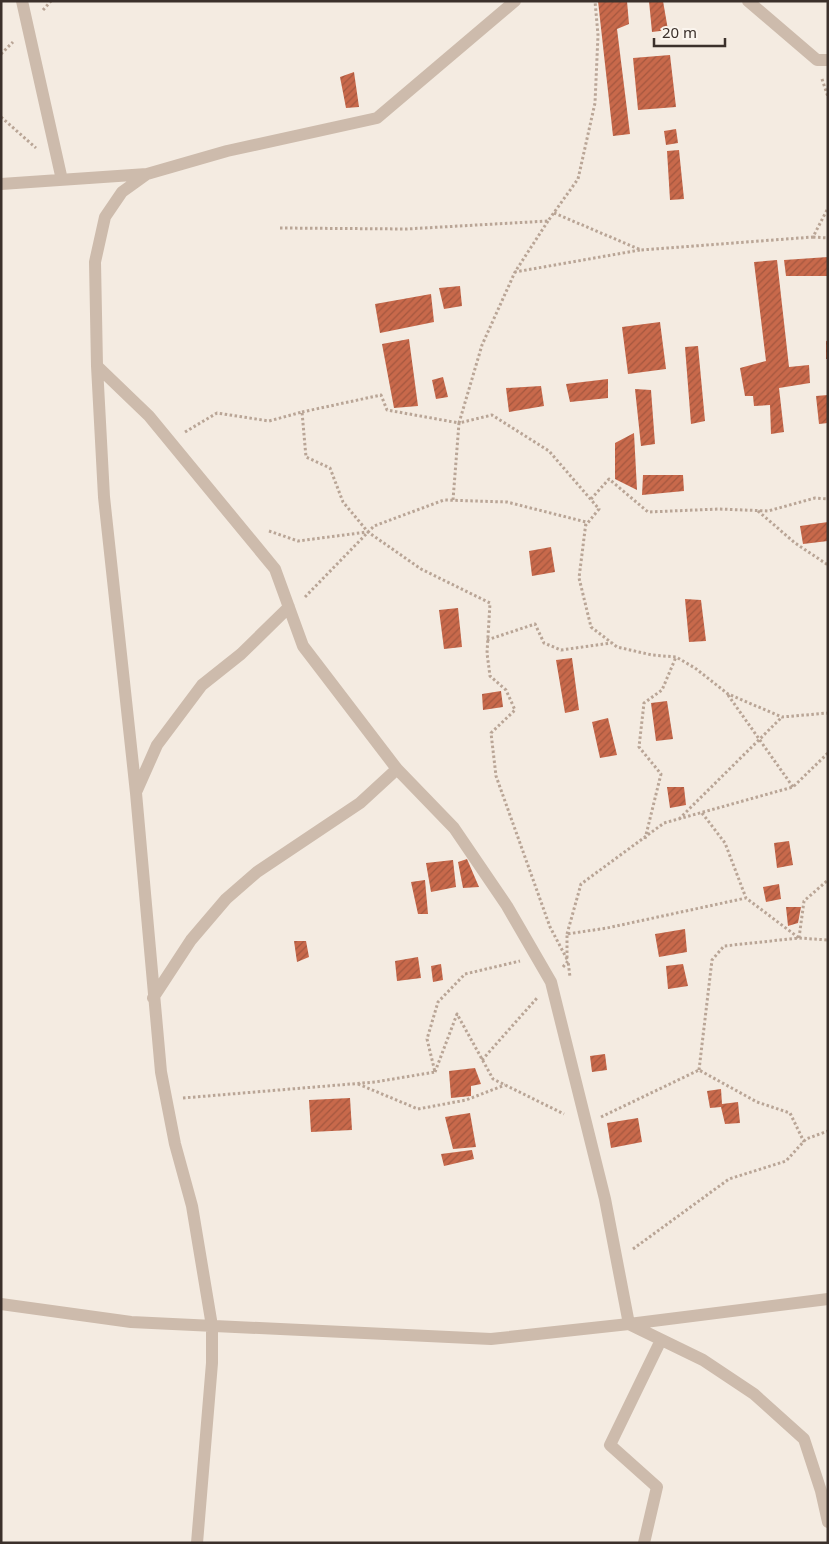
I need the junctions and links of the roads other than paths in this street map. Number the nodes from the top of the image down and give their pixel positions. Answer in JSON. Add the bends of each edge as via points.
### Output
{"nodes":[{"id":1,"x":22,"y":1,"type":"edge"},
{"id":2,"x":514,"y":1,"type":"edge"},
{"id":3,"x":748,"y":1,"type":"edge"},
{"id":4,"x":828,"y":60,"type":"edge"},
{"id":5,"x":61,"y":174,"type":"junction"},
{"id":6,"x":147,"y":174,"type":"junction"},
{"id":7,"x":1,"y":184,"type":"edge"},
{"id":8,"x":97,"y":366,"type":"junction"},
{"id":9,"x":290,"y":609,"type":"junction"},
{"id":10,"x":397,"y":769,"type":"junction"},
{"id":11,"x":136,"y":793,"type":"junction"},
{"id":12,"x":153,"y":998,"type":"junction"},
{"id":13,"x":828,"y":1299,"type":"edge"},
{"id":14,"x":1,"y":1304,"type":"edge"},
{"id":15,"x":629,"y":1324,"type":"junction"},
{"id":16,"x":212,"y":1326,"type":"junction"},
{"id":17,"x":661,"y":1340,"type":"junction"},
{"id":18,"x":828,"y":1522,"type":"edge"},
{"id":19,"x":197,"y":1543,"type":"edge"},
{"id":20,"x":644,"y":1543,"type":"edge"}],
"edges":[{"from":1,"to":5,"type":"street"},
{"from":2,"to":6,"type":"street","via":[[377,118],[218,154]]},
{"from":3,"to":4,"type":"street","via":[[817,60]]},
{"from":5,"to":6,"type":"street"},
{"from":5,"to":7,"type":"street"},
{"from":6,"to":8,"type":"street","via":[[122,192],[106,216],[95,262]]},
{"from":8,"to":9,"type":"street","via":[[149,416],[275,569]]},
{"from":8,"to":11,"type":"street","via":[[104,497]]},
{"from":9,"to":10,"type":"street","via":[[303,646]]},
{"from":9,"to":11,"type":"street","via":[[202,685],[157,745]]},
{"from":10,"to":12,"type":"street","via":[[360,803],[257,872],[226,899],[191,940]]},
{"from":10,"to":15,"type":"street","via":[[454,828],[508,906],[551,982],[606,1199]]},
{"from":11,"to":12,"type":"street"},
{"from":12,"to":16,"type":"street","via":[[166,1099],[192,1206]]},
{"from":13,"to":15,"type":"street"},
{"from":14,"to":16,"type":"street","via":[[131,1322]]},
{"from":15,"to":16,"type":"street","via":[[491,1339]]},
{"from":15,"to":17,"type":"street"},
{"from":16,"to":19,"type":"street","via":[[212,1363]]},
{"from":17,"to":18,"type":"street","via":[[703,1360],[754,1394],[804,1439]]},
{"from":17,"to":20,"type":"street","via":[[610,1445],[657,1487]]}]}
